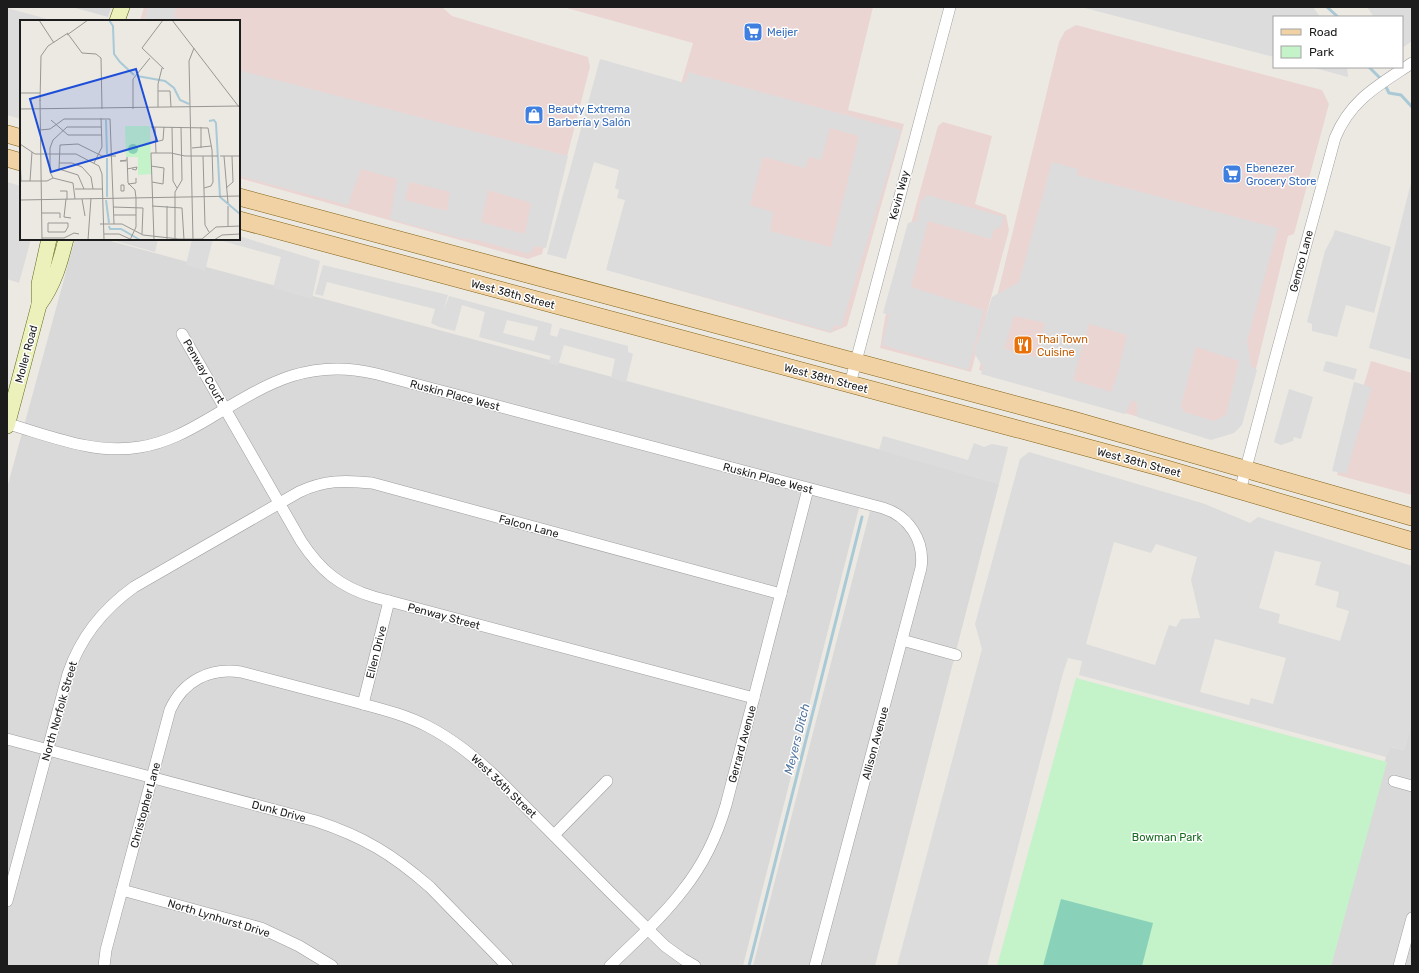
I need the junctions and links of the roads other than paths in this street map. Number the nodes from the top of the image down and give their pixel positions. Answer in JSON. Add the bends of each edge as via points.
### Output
{"nodes":[{"id":1,"x":122,"y":7,"type":"edge"},
{"id":2,"x":950,"y":7,"type":"edge"},
{"id":3,"x":118,"y":20,"type":"edge"},
{"id":4,"x":1407,"y":66,"type":"edge"},
{"id":5,"x":7,"y":134,"type":"edge"},
{"id":6,"x":20,"y":138,"type":"edge"},
{"id":7,"x":7,"y":158,"type":"edge"},
{"id":8,"x":20,"y":162,"type":"edge"},
{"id":9,"x":240,"y":197,"type":"edge"},
{"id":10,"x":240,"y":220,"type":"edge"},
{"id":11,"x":387,"y":236,"type":"junction"},
{"id":12,"x":49,"y":240,"type":"edge"},
{"id":13,"x":66,"y":240,"type":"edge"},
{"id":14,"x":317,"y":242,"type":"junction"},
{"id":15,"x":460,"y":256,"type":"junction"},
{"id":16,"x":408,"y":266,"type":"junction"},
{"id":17,"x":610,"y":296,"type":"junction"},
{"id":18,"x":39,"y":305,"type":"junction"},
{"id":19,"x":562,"y":306,"type":"junction"},
{"id":20,"x":182,"y":334,"type":"dead end"},
{"id":21,"x":855,"y":361,"type":"junction"},
{"id":22,"x":850,"y":384,"type":"junction"},
{"id":23,"x":225,"y":409,"type":"junction"},
{"id":24,"x":7,"y":425,"type":"edge"},
{"id":25,"x":1246,"y":469,"type":"junction"},
{"id":26,"x":808,"y":489,"type":"junction"},
{"id":27,"x":1240,"y":491,"type":"junction"},
{"id":28,"x":279,"y":503,"type":"junction"},
{"id":29,"x":1412,"y":517,"type":"edge"},
{"id":30,"x":907,"y":523,"type":"joint"},
{"id":31,"x":1412,"y":541,"type":"edge"},
{"id":32,"x":781,"y":594,"type":"junction"},
{"id":33,"x":389,"y":601,"type":"junction"},
{"id":34,"x":902,"y":640,"type":"junction"},
{"id":35,"x":956,"y":655,"type":"dead end"},
{"id":36,"x":222,"y":670,"type":"joint"},
{"id":37,"x":754,"y":698,"type":"junction"},
{"id":38,"x":363,"y":704,"type":"junction"},
{"id":39,"x":7,"y":739,"type":"edge"},
{"id":40,"x":48,"y":750,"type":"junction"},
{"id":41,"x":152,"y":778,"type":"junction"},
{"id":42,"x":607,"y":781,"type":"dead end"},
{"id":43,"x":1394,"y":781,"type":"dead end"},
{"id":44,"x":1412,"y":786,"type":"edge"},
{"id":45,"x":554,"y":835,"type":"junction"},
{"id":46,"x":122,"y":890,"type":"junction"},
{"id":47,"x":7,"y":901,"type":"edge"},
{"id":48,"x":1412,"y":918,"type":"edge"},
{"id":49,"x":648,"y":928,"type":"junction"},
{"id":50,"x":104,"y":966,"type":"edge"},
{"id":51,"x":332,"y":966,"type":"edge"},
{"id":52,"x":507,"y":966,"type":"edge"},
{"id":53,"x":610,"y":966,"type":"edge"},
{"id":54,"x":695,"y":966,"type":"edge"},
{"id":55,"x":815,"y":966,"type":"edge"},
{"id":56,"x":1399,"y":966,"type":"edge"}],
"edges":[{"from":1,"to":3,"type":"main road"},
{"from":2,"to":21,"type":"street","name":"Kevin Way"},
{"from":4,"to":25,"type":"street","name":"Gemco Lane","via":[[1361,99],[1348,113],[1337,132]]},
{"from":5,"to":6,"type":"main road"},
{"from":7,"to":8,"type":"main road"},
{"from":9,"to":11,"type":"main road","name":"West 38th Street"},
{"from":10,"to":14,"type":"main road","name":"West 38th Street"},
{"from":11,"to":14,"type":"main road","via":[[358,240],[325,232]]},
{"from":11,"to":15,"type":"main road","name":"West 38th Street"},
{"from":12,"to":18,"type":"main road","name":"Moller Road","via":[[39,284]]},
{"from":13,"to":18,"type":"main road","name":"Moller Road","via":[[56,273]]},
{"from":14,"to":16,"type":"main road","name":"West 38th Street"},
{"from":15,"to":16,"type":"main road","via":[[453,265]]},
{"from":15,"to":17,"type":"main road","name":"West 38th Street"},
{"from":16,"to":19,"type":"main road","name":"West 38th Street"},
{"from":17,"to":19,"type":"main road","via":[[603,304]]},
{"from":17,"to":21,"type":"main road","name":"West 38th Street"},
{"from":18,"to":24,"type":"main road","name":"Moller Road"},
{"from":19,"to":22,"type":"main road","name":"West 38th Street"},
{"from":20,"to":23,"type":"street","name":"Penway Court"},
{"from":21,"to":22,"type":"street","name":"Kevin Way"},
{"from":21,"to":25,"type":"main road","name":"West 38th Street"},
{"from":22,"to":27,"type":"main road","name":"West 38th Street"},
{"from":23,"to":24,"type":"street","name":"Ruskin Place West","via":[[167,440],[133,448],[90,447]]},
{"from":23,"to":26,"type":"street","name":"Ruskin Place West","via":[[264,386],[293,375],[323,369],[355,370]]},
{"from":23,"to":28,"type":"street","name":"Penway Street"},
{"from":25,"to":27,"type":"street","name":"Gemco Lane"},
{"from":25,"to":29,"type":"main road","name":"West 38th Street"},
{"from":26,"to":30,"type":"street","name":"Ruskin Place West","via":[[886,509]]},
{"from":26,"to":32,"type":"street","name":"Gerrard Avenue"},
{"from":27,"to":31,"type":"main road","name":"West 38th Street"},
{"from":28,"to":32,"type":"street","name":"Falcon Lane","via":[[303,490],[328,482],[372,483]]},
{"from":28,"to":33,"type":"street","name":"Penway Street","via":[[301,542],[323,569],[354,590]]},
{"from":28,"to":40,"type":"street","name":"North Norfolk Street","via":[[134,587],[106,610],[89,630],[74,658]]},
{"from":30,"to":34,"type":"street","name":"Allison Avenue","via":[[919,542],[922,560]]},
{"from":32,"to":37,"type":"street","name":"Gerrard Avenue"},
{"from":33,"to":37,"type":"street","name":"Penway Street"},
{"from":33,"to":38,"type":"street","name":"Ellen Drive"},
{"from":34,"to":35,"type":"street"},
{"from":34,"to":55,"type":"street","name":"Allison Avenue"},
{"from":36,"to":38,"type":"street","name":"West 36th Street","via":[[241,672]]},
{"from":36,"to":41,"type":"street","name":"Christopher Lane","via":[[201,676],[189,684],[176,699],[168,717]]},
{"from":37,"to":49,"type":"street","name":"Gerrard Avenue","via":[[726,805],[713,842],[683,890]]},
{"from":38,"to":45,"type":"street","name":"West 36th Street","via":[[426,725],[463,747]]},
{"from":39,"to":40,"type":"street","name":"Dunk Drive"},
{"from":40,"to":41,"type":"street","name":"Dunk Drive"},
{"from":40,"to":47,"type":"street","name":"North Norfolk Street"},
{"from":41,"to":46,"type":"street","name":"Christopher Lane"},
{"from":41,"to":52,"type":"street","name":"Dunk Drive","via":[[316,821],[367,841],[390,855],[430,887]]},
{"from":42,"to":45,"type":"street"},
{"from":43,"to":44,"type":"street"},
{"from":45,"to":49,"type":"street","name":"West 36th Street"},
{"from":46,"to":50,"type":"street","name":"Christopher Lane"},
{"from":46,"to":51,"type":"street","name":"North Lynhurst Drive","via":[[260,928]]},
{"from":48,"to":56,"type":"street"},
{"from":49,"to":53,"type":"street","name":"Gerrard Avenue"},
{"from":49,"to":54,"type":"street","name":"West 36th Street","via":[[668,949]]}]}
